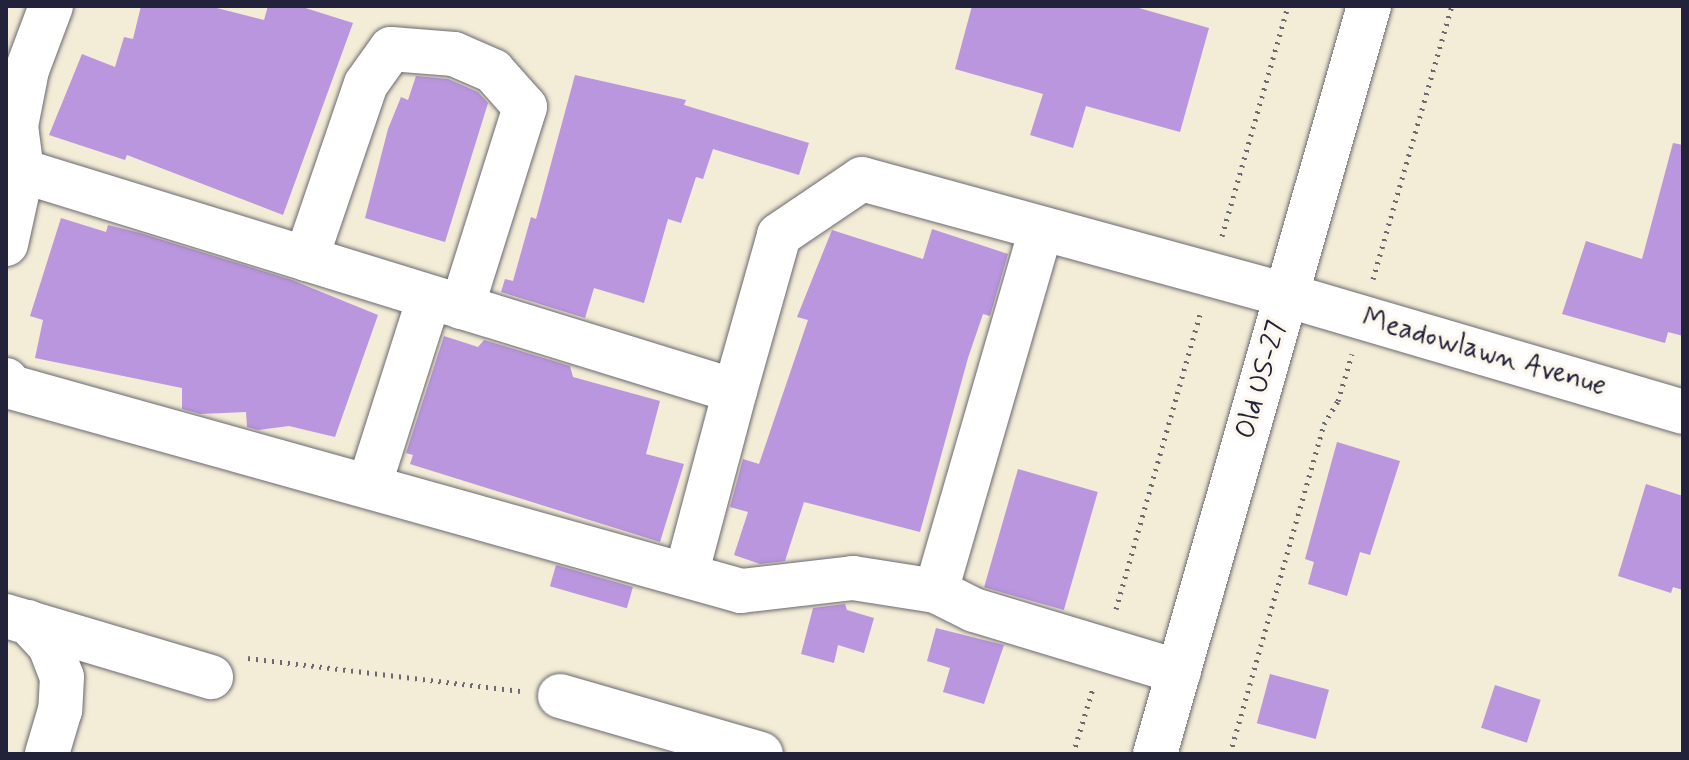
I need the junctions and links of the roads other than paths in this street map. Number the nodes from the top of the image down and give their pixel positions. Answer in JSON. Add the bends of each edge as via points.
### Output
{"nodes":[{"id":1,"x":51,"y":6,"type":"edge"},
{"id":2,"x":1369,"y":6,"type":"edge"},
{"id":3,"x":22,"y":171,"type":"junction"},
{"id":4,"x":1041,"y":230,"type":"junction"},
{"id":5,"x":6,"y":244,"type":"edge"},
{"id":6,"x":306,"y":259,"type":"junction"},
{"id":7,"x":1286,"y":295,"type":"junction"},
{"id":8,"x":446,"y":303,"type":"junction"},
{"id":9,"x":6,"y":380,"type":"edge"},
{"id":10,"x":735,"y":391,"type":"junction"},
{"id":11,"x":1683,"y":412,"type":"edge"},
{"id":12,"x":370,"y":483,"type":"junction"},
{"id":13,"x":686,"y":575,"type":"junction"},
{"id":14,"x":936,"y":591,"type":"junction"},
{"id":15,"x":17,"y":619,"type":"edge"},
{"id":16,"x":1179,"y":672,"type":"junction"},
{"id":17,"x":211,"y":677,"type":"road end"},
{"id":18,"x":560,"y":696,"type":"road end"},
{"id":19,"x":47,"y":754,"type":"edge"},
{"id":20,"x":761,"y":754,"type":"edge"},
{"id":21,"x":1155,"y":754,"type":"edge"}],
"edges":[{"from":1,"to":3,"type":"main road","via":[[27,70],[16,126]]},
{"from":2,"to":7,"type":"main road","name":"Old US-27"},
{"from":3,"to":5,"type":"main road"},
{"from":3,"to":6,"type":"main road"},
{"from":4,"to":7,"type":"main road","name":"Meadowlawn Avenue"},
{"from":4,"to":10,"type":"main road","name":"Meadowlawn Avenue","via":[[862,179],[779,235]]},
{"from":4,"to":14,"type":"main road"},
{"from":6,"to":8,"type":"main road"},
{"from":6,"to":8,"type":"main road","via":[[366,84],[391,49],[454,54],[493,71],[525,107]]},
{"from":7,"to":11,"type":"main road","name":"Meadowlawn Avenue"},
{"from":7,"to":16,"type":"main road","name":"Old US-27"},
{"from":8,"to":10,"type":"main road"},
{"from":8,"to":12,"type":"main road"},
{"from":9,"to":12,"type":"main road","via":[[11,387]]},
{"from":10,"to":13,"type":"main road","name":"Meadowlawn Avenue"},
{"from":12,"to":13,"type":"main road"},
{"from":13,"to":14,"type":"main road","via":[[741,591],[853,578]]},
{"from":14,"to":16,"type":"main road","via":[[974,610]]},
{"from":15,"to":17,"type":"main road"},
{"from":15,"to":19,"type":"main road","via":[[50,646],[62,677],[60,710]]},
{"from":16,"to":21,"type":"main road","name":"Old US-27"},
{"from":18,"to":20,"type":"main road"}]}
